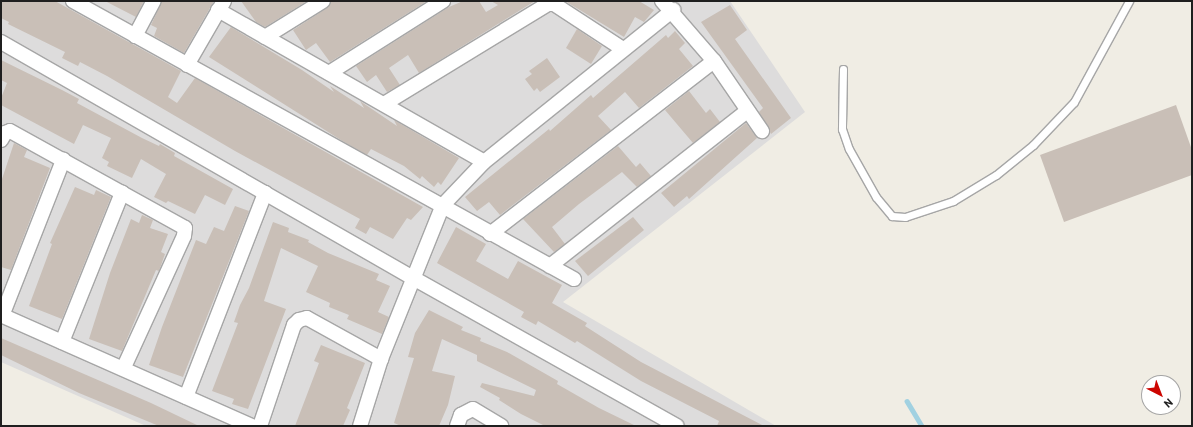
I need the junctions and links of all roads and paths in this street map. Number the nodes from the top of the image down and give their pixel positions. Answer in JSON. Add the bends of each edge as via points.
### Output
{"nodes":[{"id":1,"x":154,"y":1,"type":"edge"},
{"id":2,"x":323,"y":1,"type":"edge"},
{"id":3,"x":443,"y":1,"type":"edge"},
{"id":4,"x":1128,"y":1,"type":"edge"},
{"id":5,"x":80,"y":3,"type":"edge"},
{"id":6,"x":668,"y":5,"type":"edge"},
{"id":7,"x":221,"y":6,"type":"edge"},
{"id":8,"x":135,"y":36,"type":"junction"},
{"id":9,"x":265,"y":37,"type":"junction"},
{"id":10,"x":1,"y":42,"type":"edge"},
{"id":11,"x":623,"y":49,"type":"junction"},
{"id":12,"x":714,"y":61,"type":"junction"},
{"id":13,"x":187,"y":65,"type":"junction"},
{"id":14,"x":843,"y":70,"type":"dead end"},
{"id":15,"x":329,"y":73,"type":"junction"},
{"id":16,"x":384,"y":104,"type":"junction"},
{"id":17,"x":747,"y":111,"type":"junction"},
{"id":18,"x":762,"y":131,"type":"dead end"},
{"id":19,"x":1,"y":140,"type":"edge"},
{"id":20,"x":63,"y":160,"type":"junction"},
{"id":21,"x":484,"y":162,"type":"junction"},
{"id":22,"x":122,"y":193,"type":"junction"},
{"id":23,"x":265,"y":193,"type":"junction"},
{"id":24,"x":443,"y":205,"type":"junction"},
{"id":25,"x":490,"y":234,"type":"junction"},
{"id":26,"x":550,"y":266,"type":"junction"},
{"id":27,"x":415,"y":279,"type":"junction"},
{"id":28,"x":574,"y":279,"type":"dead end"},
{"id":29,"x":2,"y":315,"type":"edge"},
{"id":30,"x":62,"y":342,"type":"junction"},
{"id":31,"x":381,"y":359,"type":"junction"},
{"id":32,"x":123,"y":369,"type":"junction"},
{"id":33,"x":186,"y":397,"type":"junction"},
{"id":34,"x":252,"y":426,"type":"edge"},
{"id":35,"x":260,"y":426,"type":"edge"},
{"id":36,"x":360,"y":426,"type":"edge"},
{"id":37,"x":457,"y":426,"type":"edge"},
{"id":38,"x":501,"y":426,"type":"edge"},
{"id":39,"x":677,"y":426,"type":"edge"}],
"edges":[{"from":1,"to":8,"type":"street"},
{"from":2,"to":9,"type":"street"},
{"from":3,"to":15,"type":"street"},
{"from":4,"to":14,"type":"lane","via":[[1074,102],[1033,145],[996,175],[953,201],[905,217],[892,216],[876,197],[849,149],[842,129]]},
{"from":5,"to":8,"type":"street"},
{"from":6,"to":11,"type":"street"},
{"from":6,"to":12,"type":"street"},
{"from":7,"to":9,"type":"street"},
{"from":7,"to":13,"type":"street"},
{"from":8,"to":13,"type":"street"},
{"from":9,"to":15,"type":"street"},
{"from":10,"to":23,"type":"street"},
{"from":11,"to":16,"type":"street","via":[[551,4]]},
{"from":11,"to":21,"type":"street"},
{"from":12,"to":17,"type":"street"},
{"from":12,"to":25,"type":"street"},
{"from":13,"to":24,"type":"street"},
{"from":15,"to":16,"type":"street"},
{"from":16,"to":21,"type":"street"},
{"from":17,"to":18,"type":"street"},
{"from":17,"to":26,"type":"street"},
{"from":19,"to":20,"type":"street","via":[[5,133],[10,131]]},
{"from":20,"to":22,"type":"street"},
{"from":20,"to":29,"type":"street"},
{"from":21,"to":24,"type":"street"},
{"from":22,"to":30,"type":"street"},
{"from":22,"to":32,"type":"street","via":[[183,226],[185,230]]},
{"from":23,"to":27,"type":"street"},
{"from":23,"to":33,"type":"street"},
{"from":24,"to":25,"type":"street"},
{"from":24,"to":27,"type":"street"},
{"from":25,"to":26,"type":"street"},
{"from":26,"to":28,"type":"street"},
{"from":27,"to":31,"type":"street"},
{"from":27,"to":39,"type":"street"},
{"from":29,"to":30,"type":"street"},
{"from":30,"to":32,"type":"street"},
{"from":31,"to":35,"type":"street","via":[[306,318],[298,320],[294,325]]},
{"from":31,"to":36,"type":"street"},
{"from":32,"to":33,"type":"street"},
{"from":33,"to":34,"type":"street"},
{"from":37,"to":38,"type":"street","via":[[461,415],[473,410]]}]}
